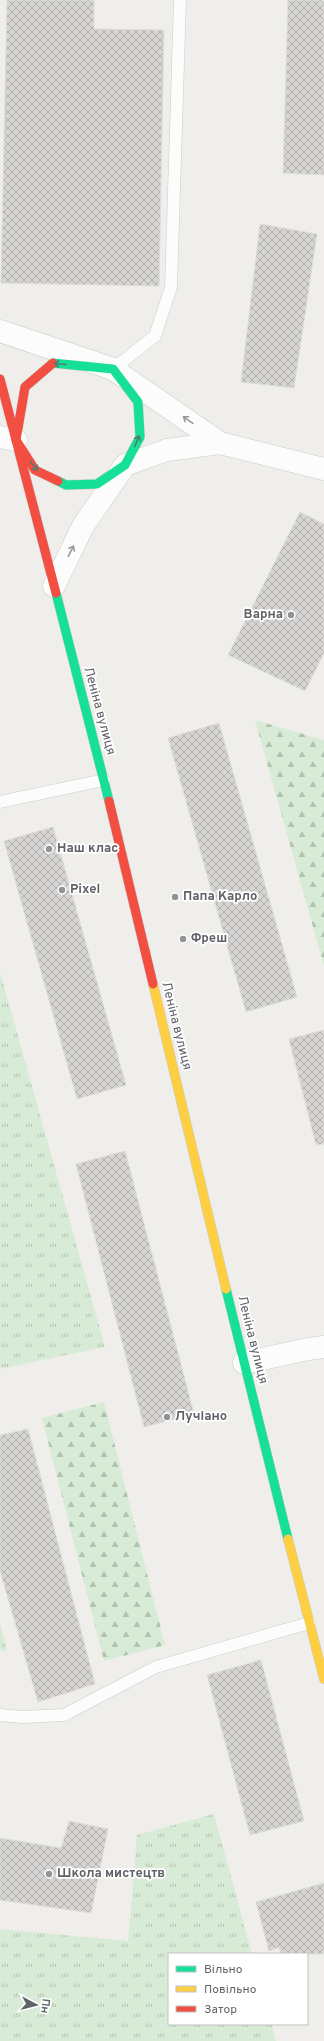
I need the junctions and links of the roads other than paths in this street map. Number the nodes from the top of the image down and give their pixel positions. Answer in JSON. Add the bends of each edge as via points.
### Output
{"nodes":[{"id":1,"x":180,"y":0,"type":"edge"},
{"id":2,"x":0,"y":331,"type":"edge"},
{"id":3,"x":113,"y":369,"type":"junction"},
{"id":4,"x":0,"y":379,"type":"edge"},
{"id":5,"x":8,"y":438,"type":"edge"},
{"id":6,"x":220,"y":443,"type":"junction"},
{"id":7,"x":126,"y":465,"type":"junction"},
{"id":8,"x":324,"y":469,"type":"edge"},
{"id":9,"x":54,"y":586,"type":"junction"},
{"id":10,"x":104,"y":780,"type":"junction"},
{"id":11,"x":0,"y":802,"type":"edge"},
{"id":12,"x":324,"y":1347,"type":"edge"},
{"id":13,"x":244,"y":1363,"type":"junction"},
{"id":14,"x":309,"y":1623,"type":"junction"},
{"id":15,"x":324,"y":1679,"type":"edge"},
{"id":16,"x":0,"y":1715,"type":"edge"}],
"edges":[{"from":1,"to":3,"type":"lane","via":[[171,287],[155,336]]},
{"from":2,"to":3,"type":"street"},
{"from":3,"to":5,"type":"main road","one_way":true,"via":[[54,363],[25,386]]},
{"from":6,"to":3,"type":"street","one_way":true},
{"from":7,"to":3,"type":"main road","one_way":true,"via":[[140,437],[138,402]]},
{"from":4,"to":5,"type":"main road","name":"Леніна вулиця"},
{"from":5,"to":7,"type":"main road","one_way":true,"via":[[35,470],[66,485],[97,484]]},
{"from":5,"to":9,"type":"main road","name":"Леніна вулиця"},
{"from":6,"to":7,"type":"street","via":[[167,450]]},
{"from":6,"to":8,"type":"street"},
{"from":9,"to":7,"type":"street","one_way":true,"via":[[83,526]]},
{"from":9,"to":10,"type":"main road","name":"Леніна вулиця"},
{"from":10,"to":11,"type":"lane"},
{"from":10,"to":13,"type":"main road","name":"Леніна вулиця"},
{"from":12,"to":13,"type":"street"},
{"from":13,"to":14,"type":"main road","name":"Леніна вулиця"},
{"from":14,"to":15,"type":"main road","name":"Леніна вулиця"},
{"from":14,"to":16,"type":"lane","via":[[156,1668],[64,1715]]}]}
